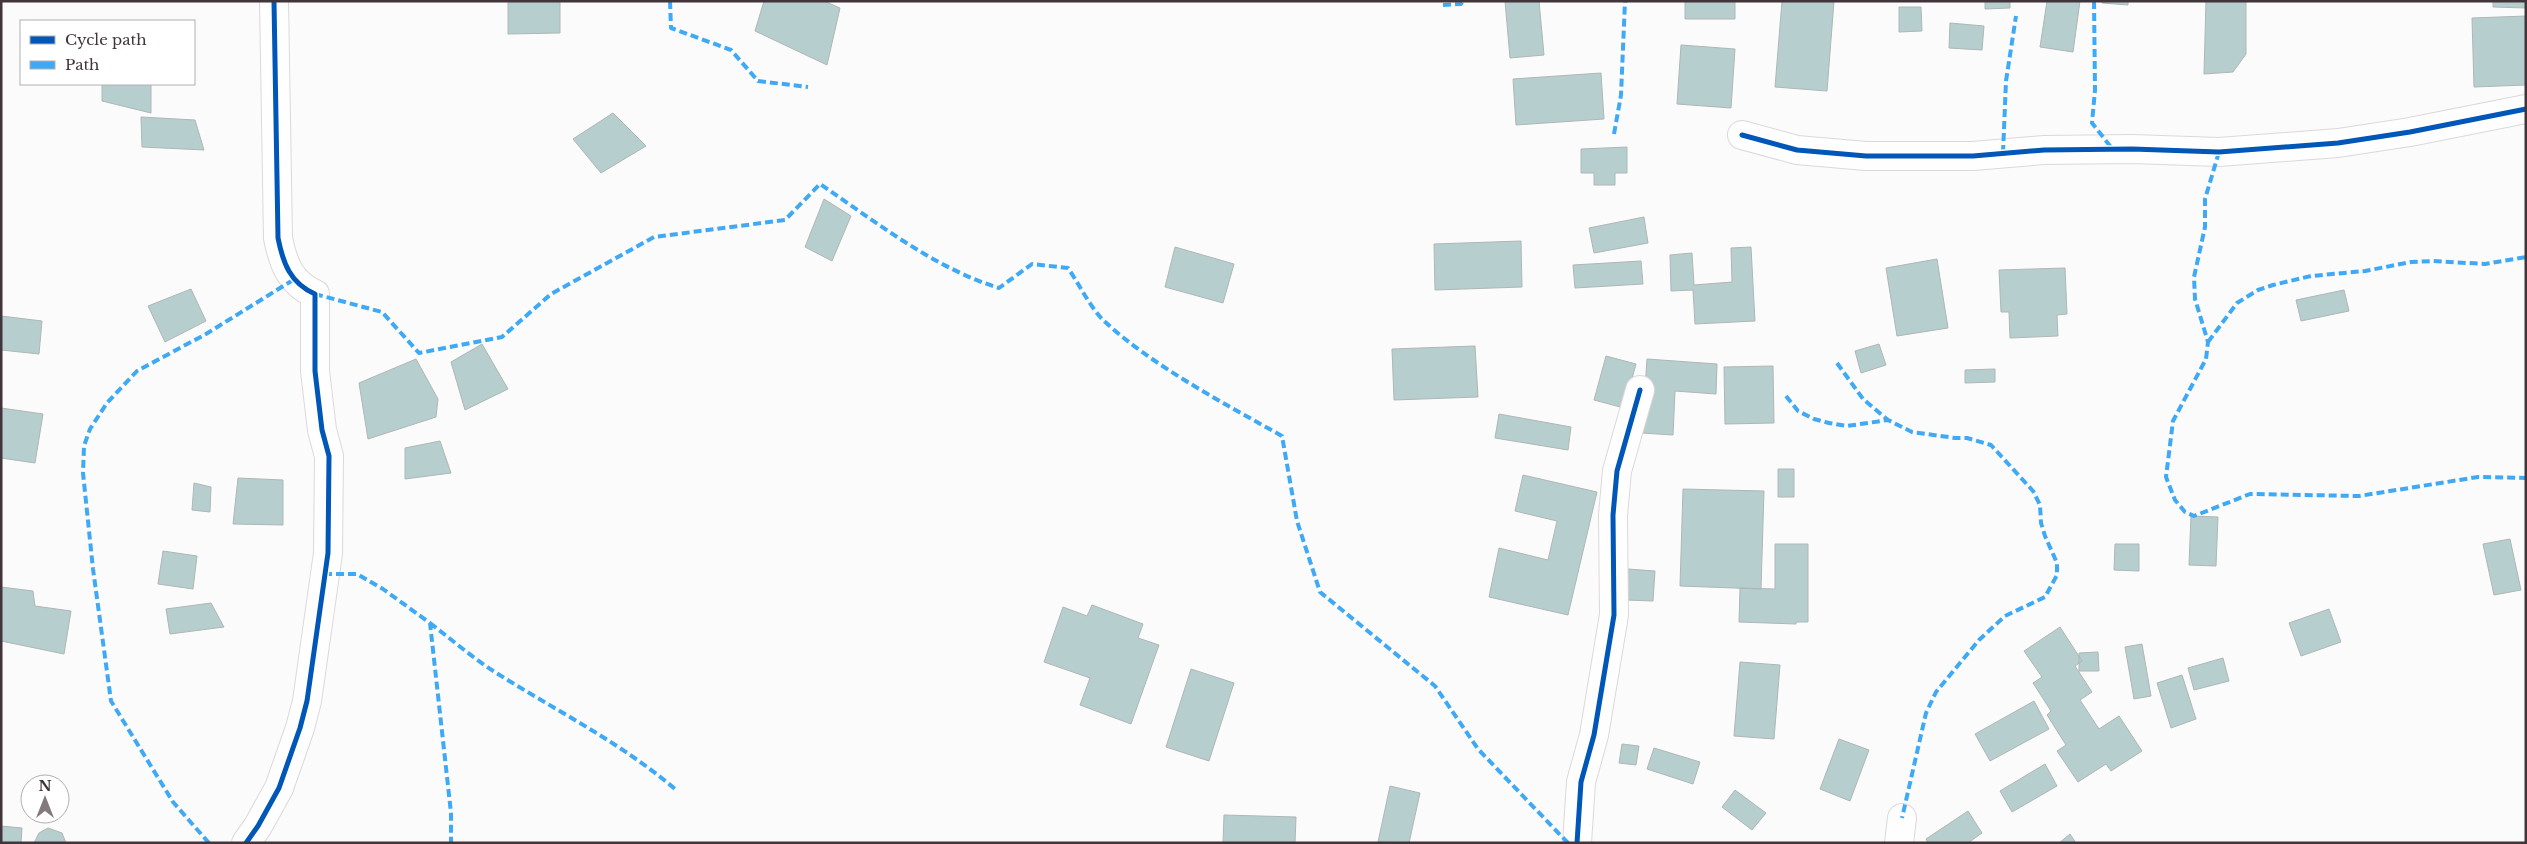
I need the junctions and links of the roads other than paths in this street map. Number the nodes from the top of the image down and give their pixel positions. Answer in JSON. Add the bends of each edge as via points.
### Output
{"nodes":[{"id":1,"x":274,"y":1,"type":"edge"},
{"id":2,"x":2526,"y":109,"type":"edge"},
{"id":3,"x":1742,"y":135,"type":"dead end"},
{"id":4,"x":1640,"y":390,"type":"dead end"},
{"id":5,"x":246,"y":843,"type":"edge"},
{"id":6,"x":1577,"y":843,"type":"edge"}],
"edges":[{"from":1,"to":5,"type":"street","via":[[278,238],[282,259],[293,280],[315,294],[315,371],[322,430],[329,456],[328,537],[307,701],[279,788]]},
{"from":2,"to":3,"type":"street","via":[[2338,143],[2219,152],[2132,149],[2044,150],[1973,156],[1866,156],[1797,150]]},
{"from":4,"to":6,"type":"street","via":[[1618,471],[1613,515],[1614,615],[1594,735],[1581,782]]}]}
